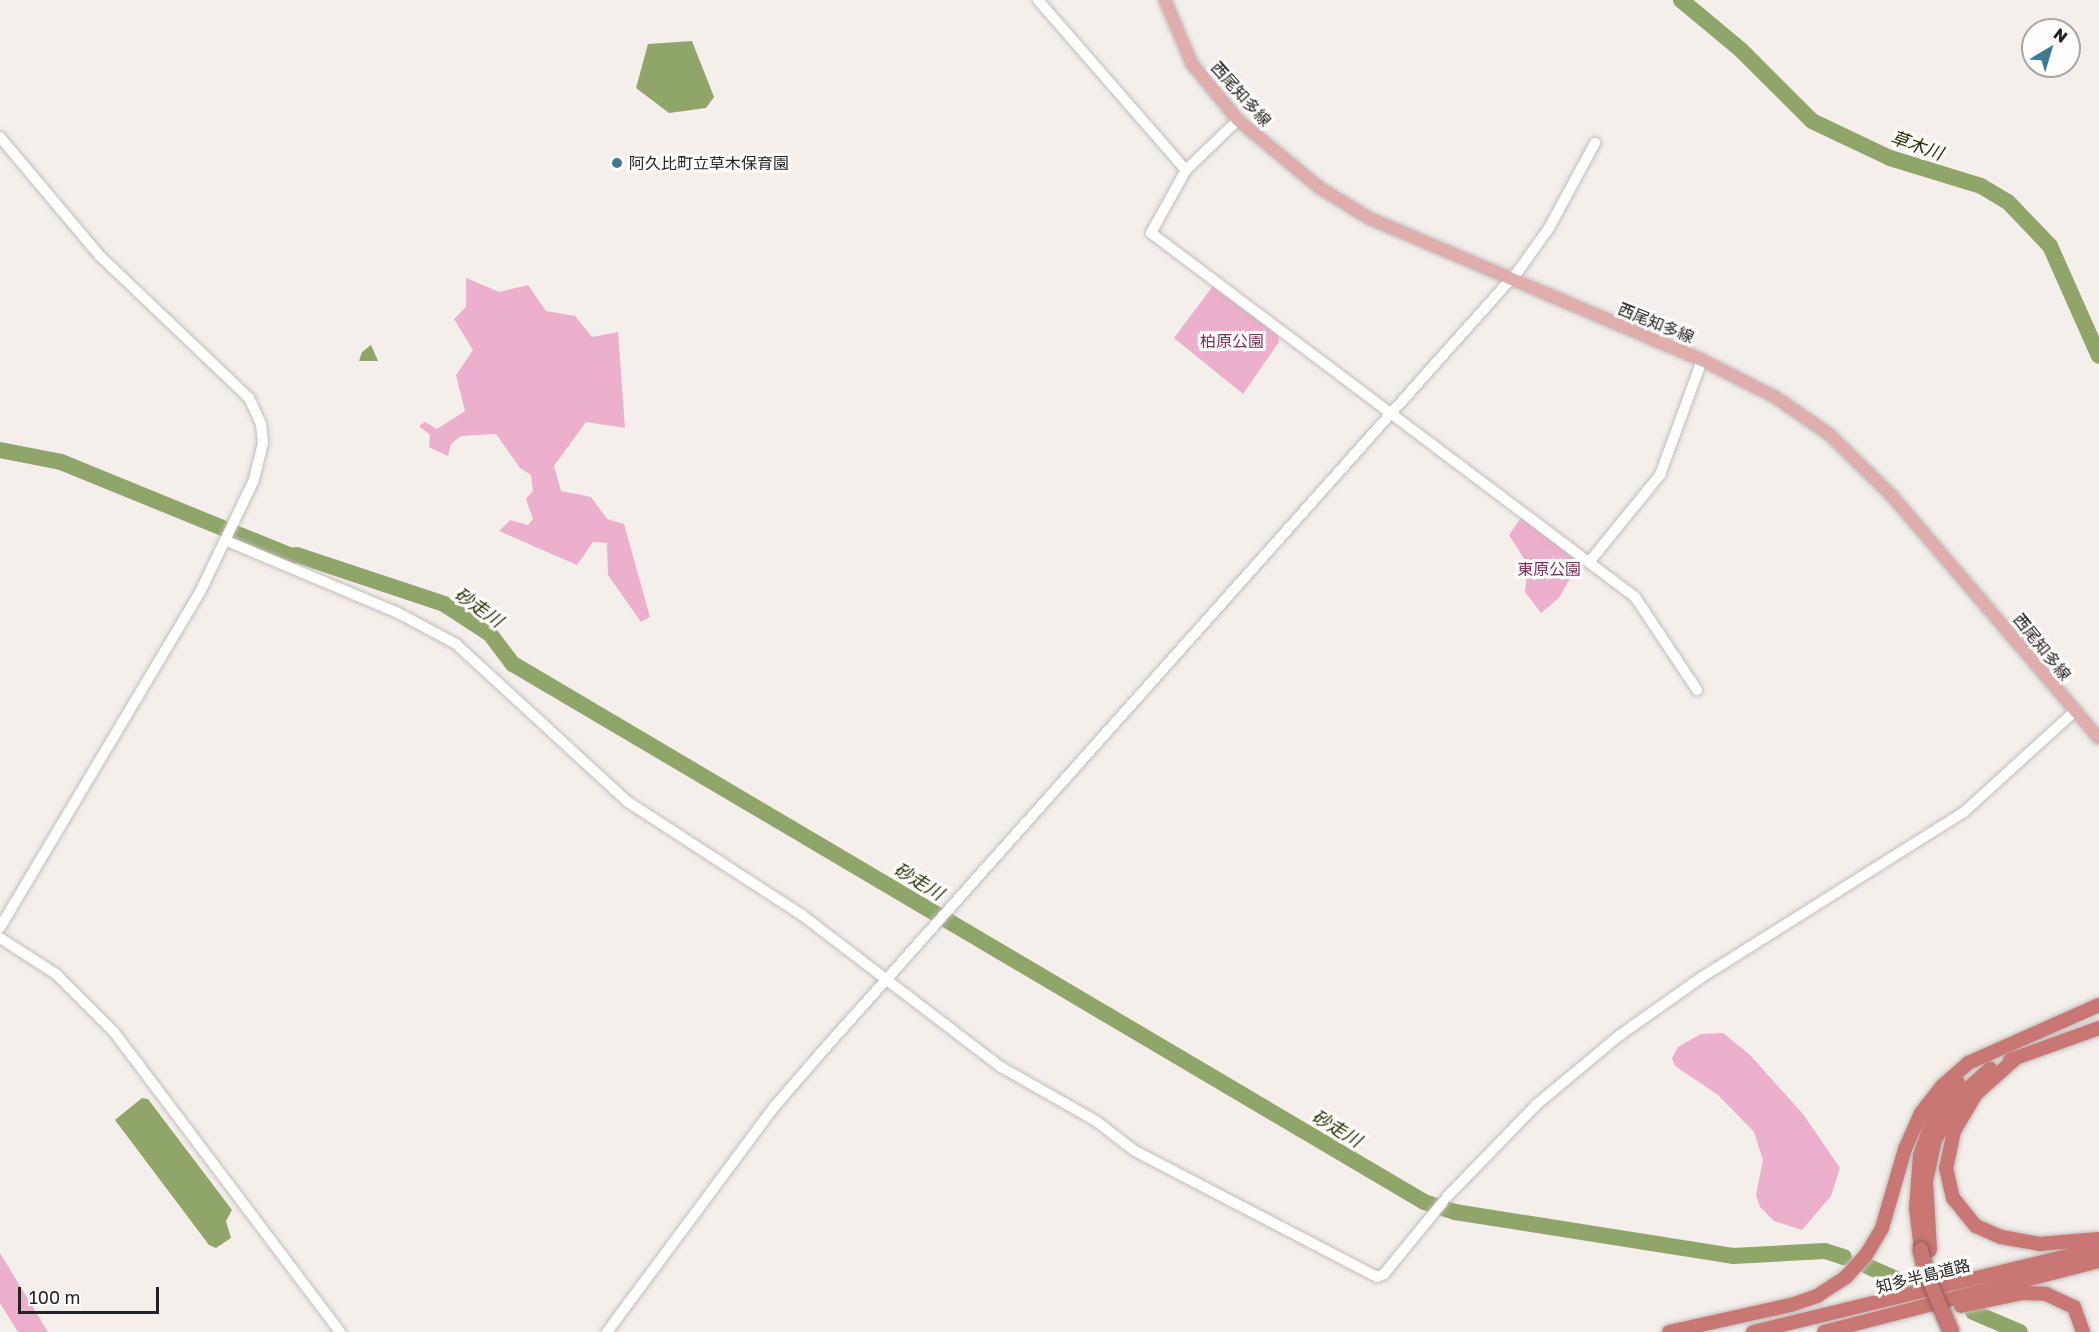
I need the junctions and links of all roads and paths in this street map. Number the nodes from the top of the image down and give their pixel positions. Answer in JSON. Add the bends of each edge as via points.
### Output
{"nodes":[{"id":1,"x":1038,"y":0,"type":"edge"},
{"id":2,"x":1164,"y":0,"type":"edge"},
{"id":3,"x":1238,"y":120,"type":"junction"},
{"id":4,"x":0,"y":137,"type":"edge"},
{"id":5,"x":1595,"y":143,"type":"dead end"},
{"id":6,"x":1185,"y":170,"type":"junction"},
{"id":7,"x":1508,"y":279,"type":"junction"},
{"id":8,"x":1702,"y":360,"type":"junction"},
{"id":9,"x":1391,"y":413,"type":"junction"},
{"id":10,"x":230,"y":534,"type":"junction"},
{"id":11,"x":1590,"y":561,"type":"junction"},
{"id":12,"x":1697,"y":690,"type":"dead end"},
{"id":13,"x":2074,"y":711,"type":"junction"},
{"id":14,"x":2099,"y":738,"type":"edge"},
{"id":15,"x":0,"y":928,"type":"edge"},
{"id":16,"x":0,"y":939,"type":"edge"},
{"id":17,"x":887,"y":978,"type":"junction"},
{"id":18,"x":2099,"y":1005,"type":"edge"},
{"id":19,"x":2099,"y":1028,"type":"edge"},
{"id":20,"x":1985,"y":1056,"type":"junction"},
{"id":21,"x":2016,"y":1058,"type":"junction"},
{"id":22,"x":2099,"y":1239,"type":"edge"},
{"id":23,"x":2099,"y":1248,"type":"edge"},
{"id":24,"x":1926,"y":1249,"type":"junction"},
{"id":25,"x":2099,"y":1261,"type":"edge"},
{"id":26,"x":340,"y":1332,"type":"edge"},
{"id":27,"x":607,"y":1332,"type":"edge"},
{"id":28,"x":1669,"y":1332,"type":"edge"},
{"id":29,"x":1753,"y":1332,"type":"edge"},
{"id":30,"x":1824,"y":1332,"type":"edge"},
{"id":31,"x":1856,"y":1332,"type":"edge"},
{"id":32,"x":1952,"y":1332,"type":"edge"},
{"id":33,"x":1961,"y":1332,"type":"edge"},
{"id":34,"x":2083,"y":1332,"type":"edge"}],
"edges":[{"from":1,"to":6,"type":"street"},
{"from":2,"to":3,"type":"main road","name":"西尾知多線","via":[[1192,64]]},
{"from":3,"to":6,"type":"street"},
{"from":3,"to":7,"type":"main road","name":"西尾知多線","via":[[1300,174],[1369,218]]},
{"from":4,"to":10,"type":"street","via":[[100,256],[235,384],[255,408],[263,431],[262,453]]},
{"from":5,"to":7,"type":"street","via":[[1549,228]]},
{"from":6,"to":9,"type":"street","via":[[1151,233]]},
{"from":7,"to":8,"type":"main road","name":"西尾知多線"},
{"from":7,"to":9,"type":"street"},
{"from":8,"to":11,"type":"street","via":[[1660,475]]},
{"from":8,"to":13,"type":"main road","name":"西尾知多線","via":[[1774,397],[1830,435],[1965,579]]},
{"from":9,"to":11,"type":"street"},
{"from":9,"to":17,"type":"street"},
{"from":10,"to":15,"type":"street","via":[[141,695]]},
{"from":10,"to":17,"type":"street","via":[[456,644],[628,802],[802,915]]},
{"from":11,"to":12,"type":"street","via":[[1635,597]]},
{"from":13,"to":14,"type":"main road","name":"西尾知多線"},
{"from":13,"to":17,"type":"street","via":[[1964,812],[1702,977],[1620,1035],[1536,1105],[1445,1200],[1384,1274],[1377,1277],[1135,1151],[1096,1121],[1001,1067]]},
{"from":16,"to":26,"type":"street","via":[[56,974],[114,1032]]},
{"from":17,"to":27,"type":"street","via":[[776,1106]]},
{"from":18,"to":20,"type":"highway"},
{"from":19,"to":21,"type":"highway"},
{"from":20,"to":24,"type":"highway","via":[[1950,1090],[1923,1142],[1916,1190]]},
{"from":20,"to":28,"type":"highway","via":[[1956,1072],[1921,1113],[1905,1149],[1882,1228],[1866,1255],[1846,1277],[1817,1296],[1791,1305]]},
{"from":21,"to":22,"type":"highway","via":[[1983,1085],[1958,1121],[1946,1155],[1946,1177],[1953,1198],[1977,1226],[2007,1239],[2054,1244]]},
{"from":21,"to":24,"type":"highway","via":[[1987,1071],[1969,1086],[1935,1140],[1926,1181]]},
{"from":23,"to":29,"type":"highway","name":"知多半島道路"},
{"from":24,"to":32,"type":"highway","bridge":true,"via":[[1926,1273]]},
{"from":24,"to":33,"type":"highway"},
{"from":25,"to":30,"type":"highway","name":"知多半島道路"},
{"from":31,"to":34,"type":"highway","via":[[1968,1304],[2035,1293],[2054,1295],[2074,1307]]}]}
